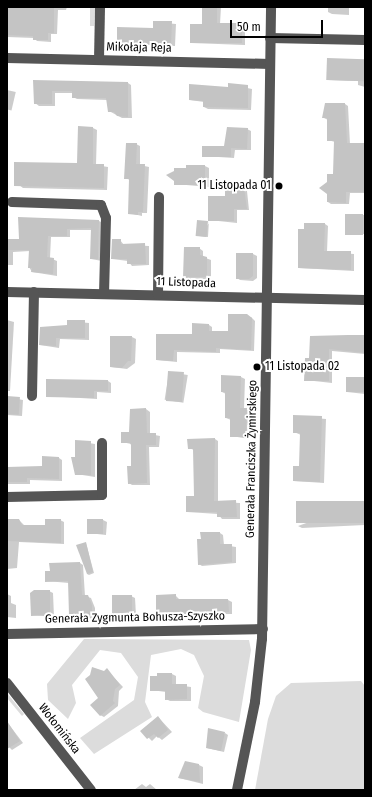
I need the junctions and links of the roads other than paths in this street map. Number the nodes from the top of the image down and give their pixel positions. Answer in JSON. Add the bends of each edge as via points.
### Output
{"nodes":[{"id":1,"x":100,"y":7,"type":"edge"},
{"id":2,"x":271,"y":7,"type":"edge"},
{"id":3,"x":270,"y":38,"type":"junction"},
{"id":4,"x":365,"y":40,"type":"edge"},
{"id":5,"x":7,"y":58,"type":"edge"},
{"id":6,"x":99,"y":60,"type":"junction"},
{"id":7,"x":270,"y":64,"type":"junction"},
{"id":8,"x":159,"y":197,"type":"dead end"},
{"id":9,"x":12,"y":202,"type":"dead end"},
{"id":10,"x":7,"y":292,"type":"edge"},
{"id":11,"x":34,"y":292,"type":"junction"},
{"id":12,"x":104,"y":294,"type":"junction"},
{"id":13,"x":158,"y":295,"type":"junction"},
{"id":14,"x":268,"y":298,"type":"junction"},
{"id":15,"x":365,"y":300,"type":"edge"},
{"id":16,"x":32,"y":396,"type":"dead end"},
{"id":17,"x":102,"y":443,"type":"dead end"},
{"id":18,"x":7,"y":497,"type":"edge"},
{"id":19,"x":263,"y":629,"type":"junction"},
{"id":20,"x":7,"y":634,"type":"edge"},
{"id":21,"x":7,"y":683,"type":"edge"},
{"id":22,"x":91,"y":790,"type":"edge"},
{"id":23,"x":237,"y":790,"type":"edge"}],
"edges":[{"from":1,"to":6,"type":"street"},
{"from":2,"to":3,"type":"street","name":"Generała Franciszka Żymirskiego"},
{"from":3,"to":4,"type":"street"},
{"from":3,"to":7,"type":"street","name":"Generała Franciszka Żymirskiego"},
{"from":5,"to":6,"type":"street","name":"Mikołaja Reja"},
{"from":6,"to":7,"type":"street","name":"Mikołaja Reja"},
{"from":7,"to":14,"type":"street","name":"Generała Franciszka Żymirskiego"},
{"from":8,"to":13,"type":"street"},
{"from":9,"to":12,"type":"street","via":[[101,205],[106,218]]},
{"from":10,"to":11,"type":"street","name":"11 Listopada"},
{"from":11,"to":12,"type":"street","name":"11 Listopada"},
{"from":11,"to":16,"type":"street"},
{"from":12,"to":13,"type":"street","name":"11 Listopada"},
{"from":13,"to":14,"type":"street","name":"11 Listopada"},
{"from":14,"to":15,"type":"street","name":"11 Listopada"},
{"from":14,"to":19,"type":"street","name":"Generała Franciszka Żymirskiego"},
{"from":17,"to":18,"type":"street","via":[[102,495]]},
{"from":19,"to":20,"type":"street","name":"Generała Zygmunta Bohusza-Szyszko"},
{"from":19,"to":23,"type":"street","name":"Generała Franciszka Żymirskiego","via":[[255,702]]},
{"from":21,"to":22,"type":"street","name":"Wołomińska"}]}
